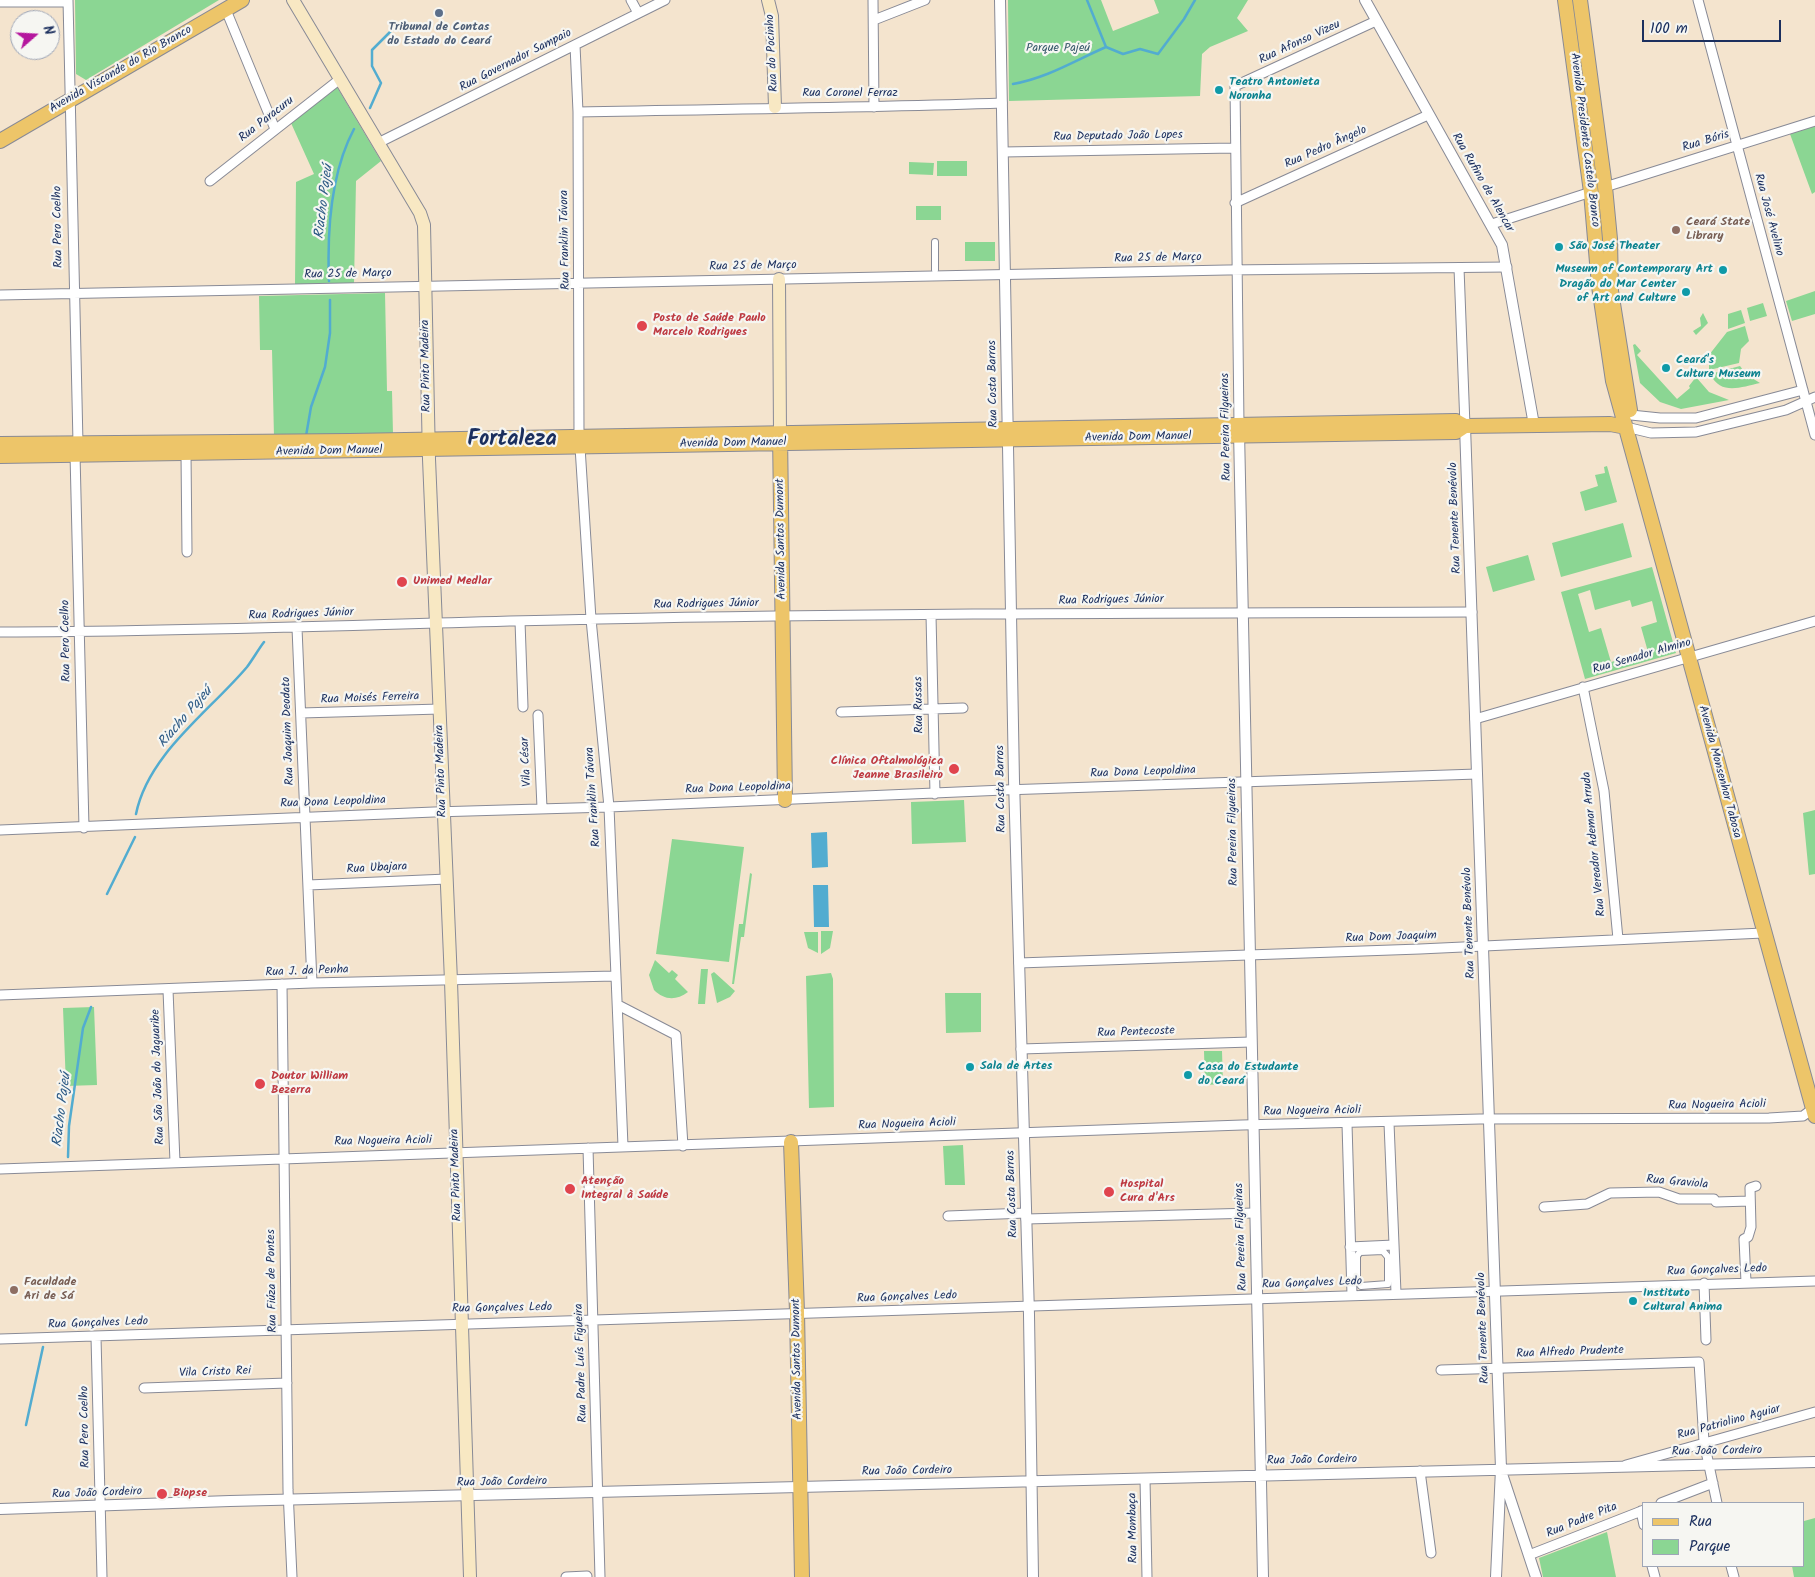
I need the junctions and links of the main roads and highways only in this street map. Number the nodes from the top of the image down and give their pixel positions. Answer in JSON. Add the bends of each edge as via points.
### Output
{"nodes":[{"id":1,"x":242,"y":0,"type":"edge"},
{"id":2,"x":293,"y":0,"type":"edge"},
{"id":3,"x":768,"y":0,"type":"edge"},
{"id":4,"x":1565,"y":0,"type":"edge"},
{"id":5,"x":1580,"y":0,"type":"edge"},
{"id":6,"x":775,"y":107,"type":"road end"},
{"id":7,"x":0,"y":141,"type":"edge"},
{"id":8,"x":779,"y":279,"type":"road end"},
{"id":9,"x":1626,"y":420,"type":"junction"},
{"id":10,"x":780,"y":438,"type":"junction"},
{"id":11,"x":0,"y":444,"type":"edge"},
{"id":12,"x":429,"y":444,"type":"junction"},
{"id":13,"x":76,"y":448,"type":"junction"},
{"id":14,"x":0,"y":456,"type":"edge"},
{"id":15,"x":785,"y":800,"type":"road end"},
{"id":16,"x":1814,"y":1111,"type":"edge"},
{"id":17,"x":791,"y":1142,"type":"road end"},
{"id":18,"x":470,"y":1577,"type":"edge"},
{"id":19,"x":802,"y":1577,"type":"edge"}],
"edges":[{"from":1,"to":7,"type":"main road","name":"Avenida Visconde do Rio Branco"},
{"from":2,"to":12,"type":"main road","name":"Rua Pinto Madeira","via":[[422,219]]},
{"from":3,"to":6,"type":"main road","name":"Rua do Pocinho","via":[[772,16]]},
{"from":4,"to":9,"type":"main road","name":"Avenida Presidente Castelo Branco","via":[[1592,192],[1599,286],[1613,381]]},
{"from":5,"to":9,"type":"main road","name":"Avenida Presidente Castelo Branco","via":[[1605,187],[1611,291]]},
{"from":8,"to":10,"type":"main road","name":"Avenida Santos Dumont"},
{"from":9,"to":10,"type":"main road","name":"Avenida Dom Manuel","via":[[1610,424],[1465,426],[1456,421],[1239,430]]},
{"from":9,"to":16,"type":"main road","name":"Avenida Monsenhor Tabosa"},
{"from":10,"to":12,"type":"main road","name":"Avenida Dom Manuel"},
{"from":10,"to":15,"type":"main road","name":"Avenida Santos Dumont"},
{"from":11,"to":13,"type":"main road","name":"Avenida Dom Manuel"},
{"from":12,"to":13,"type":"main road","name":"Avenida Dom Manuel"},
{"from":12,"to":13,"type":"main road","name":"Avenida Dom Manuel","via":[[186,454]]},
{"from":12,"to":18,"type":"main road","name":"Rua Pinto Madeira","via":[[451,981]]},
{"from":13,"to":14,"type":"main road","name":"Avenida Dom Manuel"},
{"from":17,"to":19,"type":"main road","name":"Avenida Santos Dumont"}]}
